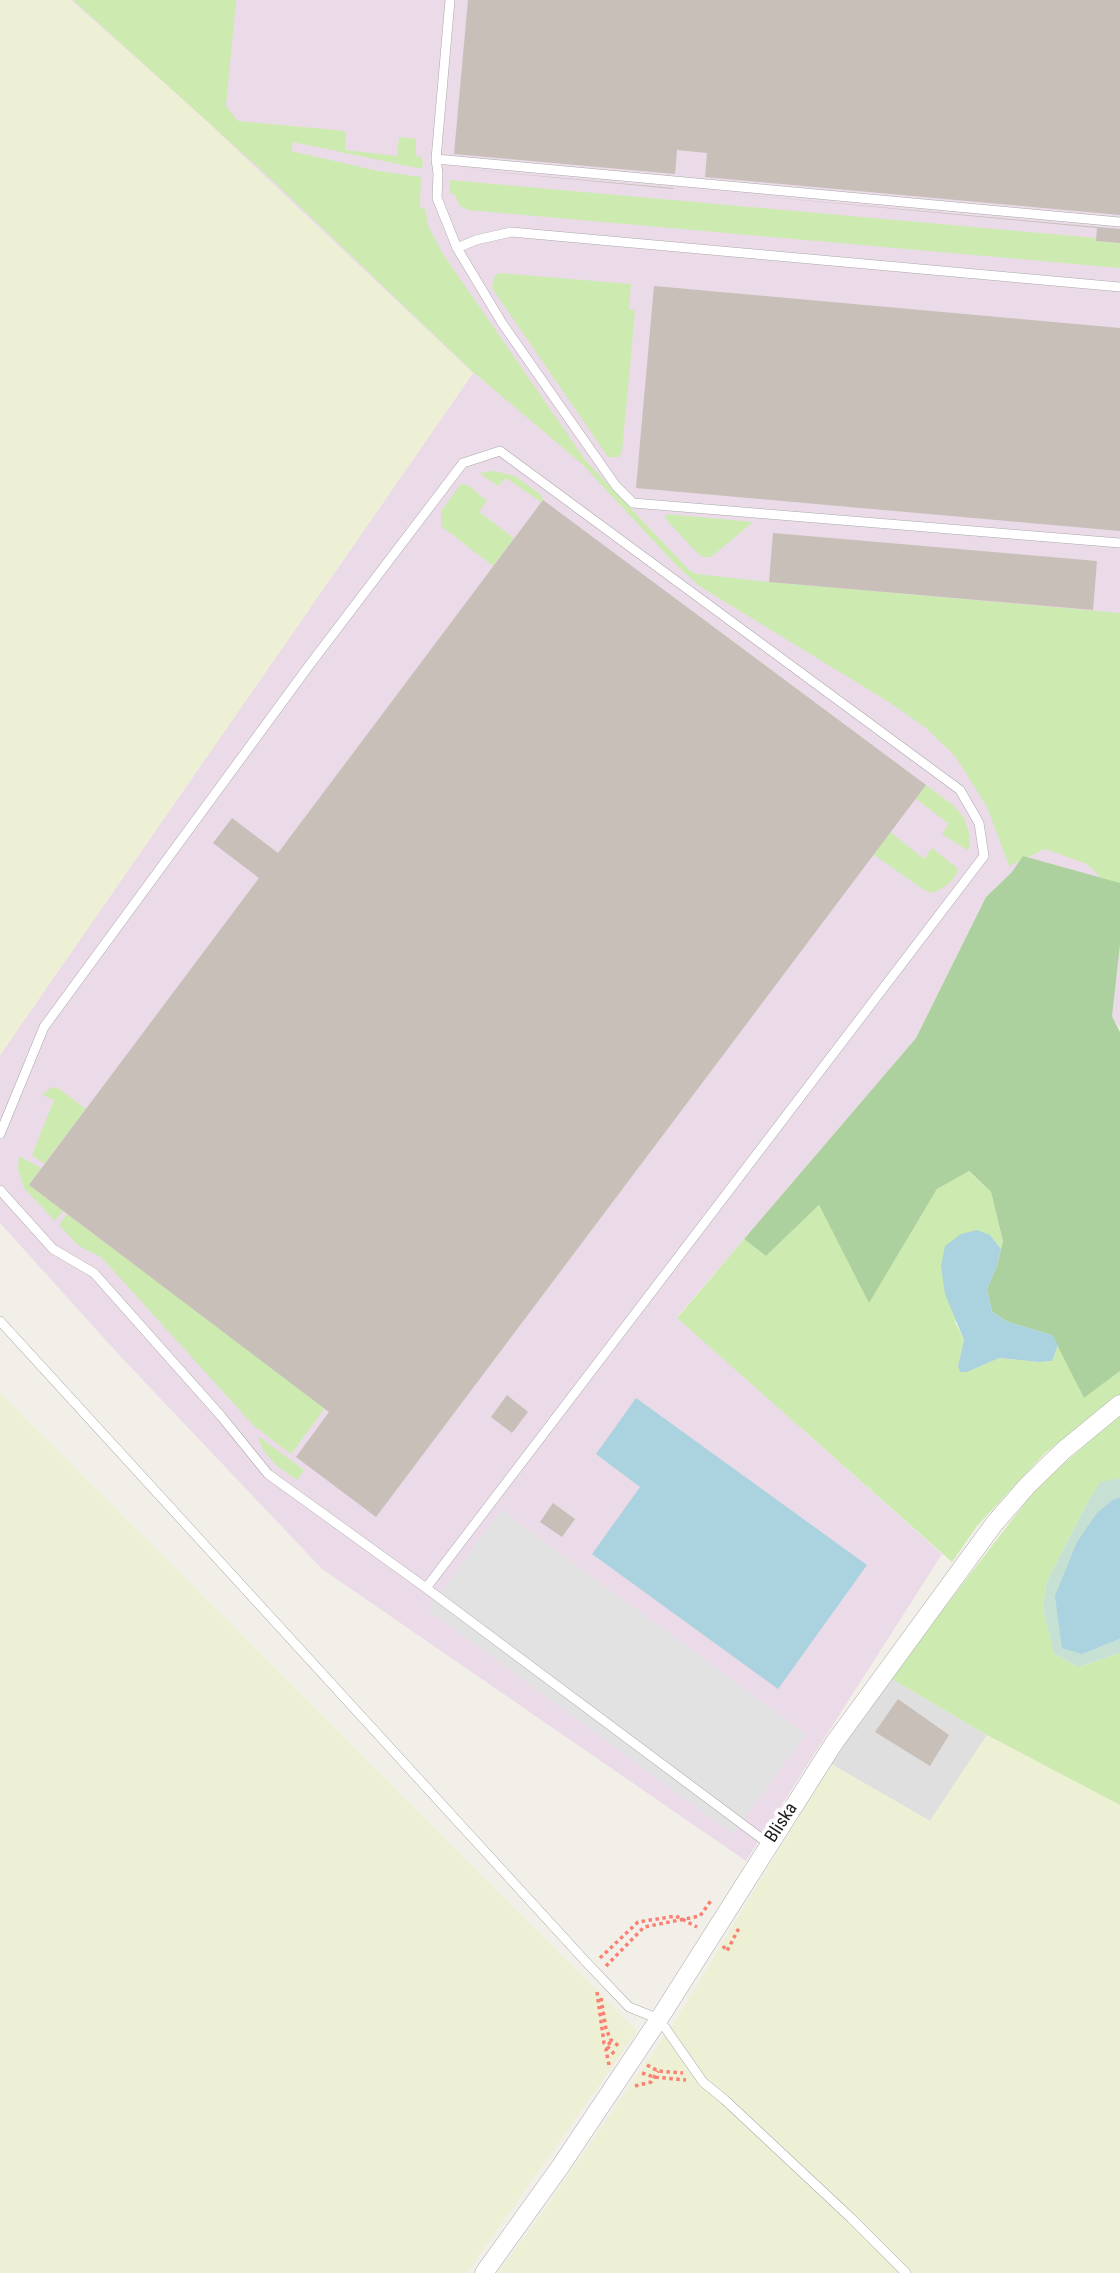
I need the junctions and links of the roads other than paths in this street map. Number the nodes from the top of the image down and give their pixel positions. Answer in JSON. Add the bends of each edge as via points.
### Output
{"nodes":[{"id":1,"x":450,"y":0,"type":"edge"},
{"id":2,"x":436,"y":159,"type":"junction"},
{"id":3,"x":1120,"y":222,"type":"edge"},
{"id":4,"x":457,"y":248,"type":"junction"},
{"id":5,"x":1120,"y":287,"type":"edge"},
{"id":6,"x":1120,"y":543,"type":"edge"},
{"id":7,"x":0,"y":1134,"type":"edge"},
{"id":8,"x":0,"y":1190,"type":"edge"},
{"id":9,"x":0,"y":1321,"type":"edge"},
{"id":10,"x":1120,"y":1404,"type":"edge"},
{"id":11,"x":426,"y":1588,"type":"junction"},
{"id":12,"x":769,"y":1844,"type":"junction"},
{"id":13,"x":659,"y":2019,"type":"junction"},
{"id":14,"x":484,"y":2273,"type":"edge"},
{"id":15,"x":906,"y":2273,"type":"edge"}],
"edges":[{"from":1,"to":2,"type":"lane"},
{"from":2,"to":3,"type":"lane"},
{"from":2,"to":4,"type":"lane","via":[[437,198]]},
{"from":4,"to":5,"type":"lane","via":[[511,232]]},
{"from":4,"to":6,"type":"lane","via":[[502,323],[616,486],[633,503]]},
{"from":7,"to":11,"type":"lane","via":[[44,1027],[463,463],[500,451],[960,790],[979,823],[984,856]]},
{"from":8,"to":11,"type":"lane","via":[[53,1249],[94,1273],[268,1474]]},
{"from":9,"to":13,"type":"lane","via":[[594,1970],[629,2007]]},
{"from":10,"to":12,"type":"street","name":"Bliska","via":[[1064,1450],[994,1524],[834,1743]]},
{"from":11,"to":12,"type":"lane"},
{"from":12,"to":13,"type":"street","name":"Bliska"},
{"from":13,"to":14,"type":"street","name":"Bliska"},
{"from":13,"to":15,"type":"lane","via":[[703,2082]]}]}
